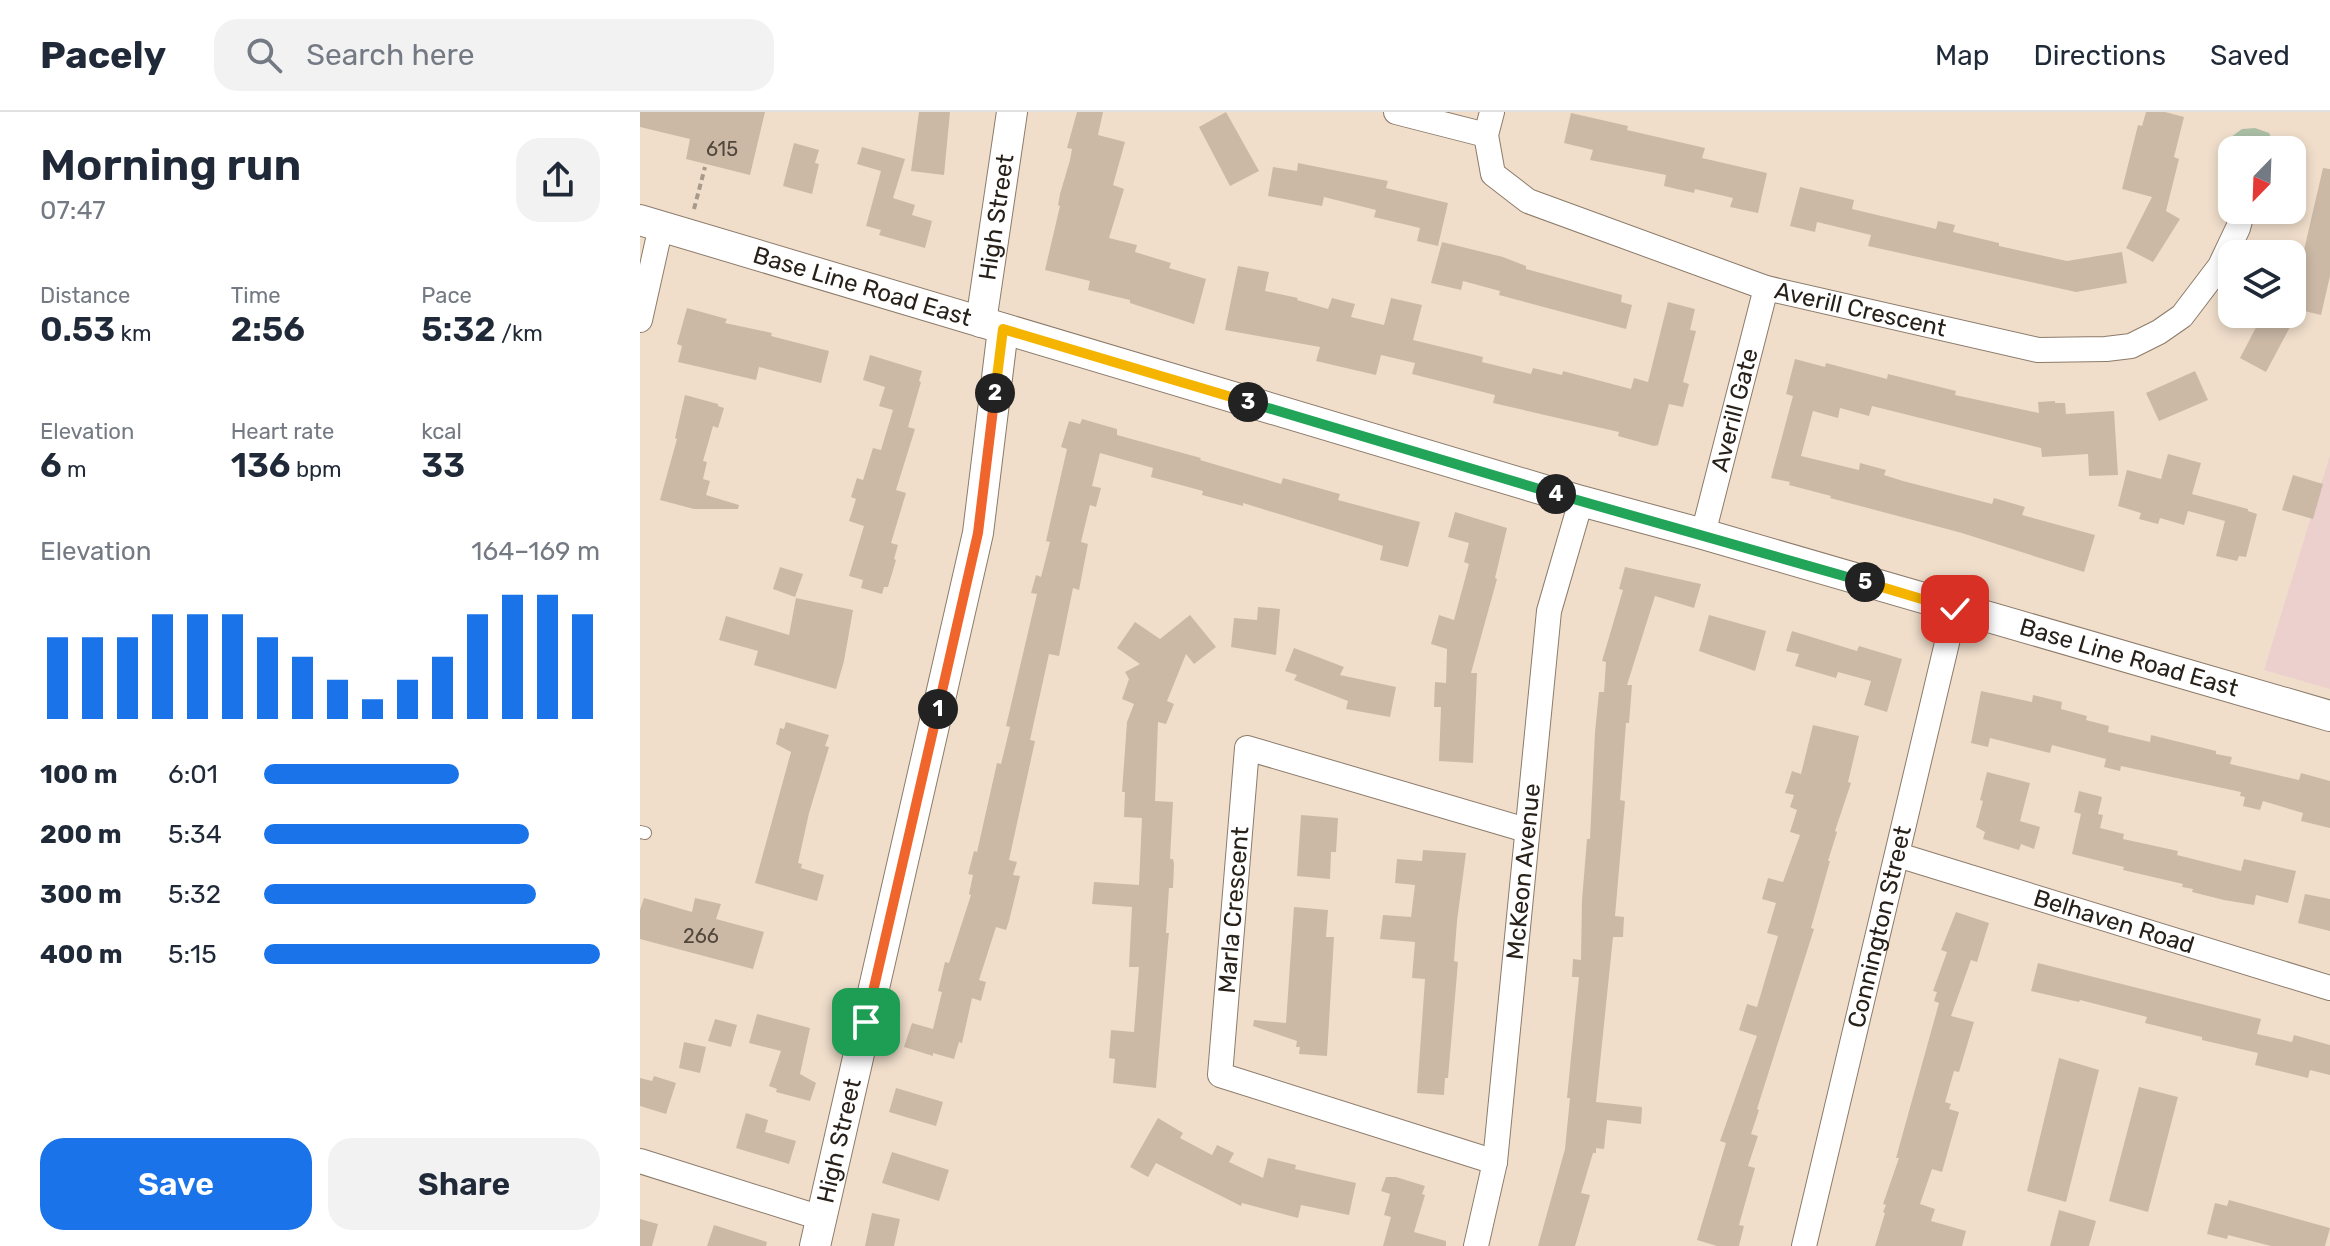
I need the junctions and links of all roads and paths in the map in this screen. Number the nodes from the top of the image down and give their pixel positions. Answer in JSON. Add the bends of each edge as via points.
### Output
{"nodes":[{"id":1,"x":1012,"y":112,"type":"edge"},
{"id":2,"x":1396,"y":112,"type":"edge"},
{"id":3,"x":1489,"y":124,"type":"edge"},
{"id":4,"x":705,"y":167,"type":"dead end"},
{"id":5,"x":694,"y":209,"type":"dead end"},
{"id":6,"x":650,"y":223,"type":"edge"},
{"id":7,"x":2239,"y":224,"type":"edge"},
{"id":8,"x":1766,"y":288,"type":"junction"},
{"id":9,"x":640,"y":320,"type":"edge"},
{"id":10,"x":992,"y":325,"type":"junction"},
{"id":11,"x":1581,"y":501,"type":"junction"},
{"id":12,"x":1703,"y":534,"type":"junction"},
{"id":13,"x":1955,"y":609,"type":"junction"},
{"id":14,"x":2330,"y":716,"type":"edge"},
{"id":15,"x":1526,"y":830,"type":"junction"},
{"id":16,"x":1898,"y":855,"type":"junction"},
{"id":17,"x":2330,"y":988,"type":"edge"},
{"id":18,"x":640,"y":1161,"type":"edge"},
{"id":19,"x":1495,"y":1162,"type":"junction"},
{"id":20,"x":818,"y":1232,"type":"edge"},
{"id":21,"x":1476,"y":1246,"type":"edge"},
{"id":22,"x":1804,"y":1246,"type":"edge"}],
"edges":[{"from":1,"to":10,"type":"street","name":"High Street"},
{"from":2,"to":3,"type":"street"},
{"from":3,"to":8,"type":"street","name":"Averill Crescent","via":[[1493,174],[1528,201]]},
{"from":4,"to":5,"type":"path"},
{"from":6,"to":9,"type":"street"},
{"from":6,"to":10,"type":"street","name":"Base Line Road East"},
{"from":7,"to":8,"type":"street","name":"Averill Crescent","via":[[2220,266],[2182,316],[2131,346],[2038,350]]},
{"from":8,"to":12,"type":"street","name":"Averill Gate"},
{"from":10,"to":11,"type":"street","name":"Base Line Road East"},
{"from":10,"to":20,"type":"street","name":"High Street","via":[[978,533]]},
{"from":11,"to":12,"type":"street","name":"Base Line Road East"},
{"from":11,"to":15,"type":"street","name":"McKeon Avenue","via":[[1549,611]]},
{"from":12,"to":13,"type":"street","name":"Base Line Road East"},
{"from":13,"to":14,"type":"street","name":"Base Line Road East"},
{"from":13,"to":16,"type":"street","name":"Connington Street"},
{"from":15,"to":19,"type":"street","name":"McKeon Avenue"},
{"from":15,"to":19,"type":"street","name":"Marla Crescent","via":[[1247,748],[1220,1075]]},
{"from":16,"to":17,"type":"street","name":"Belhaven Road"},
{"from":16,"to":22,"type":"street","name":"Connington Street"},
{"from":18,"to":20,"type":"street"},
{"from":19,"to":21,"type":"street","name":"McKeon Avenue"}]}
